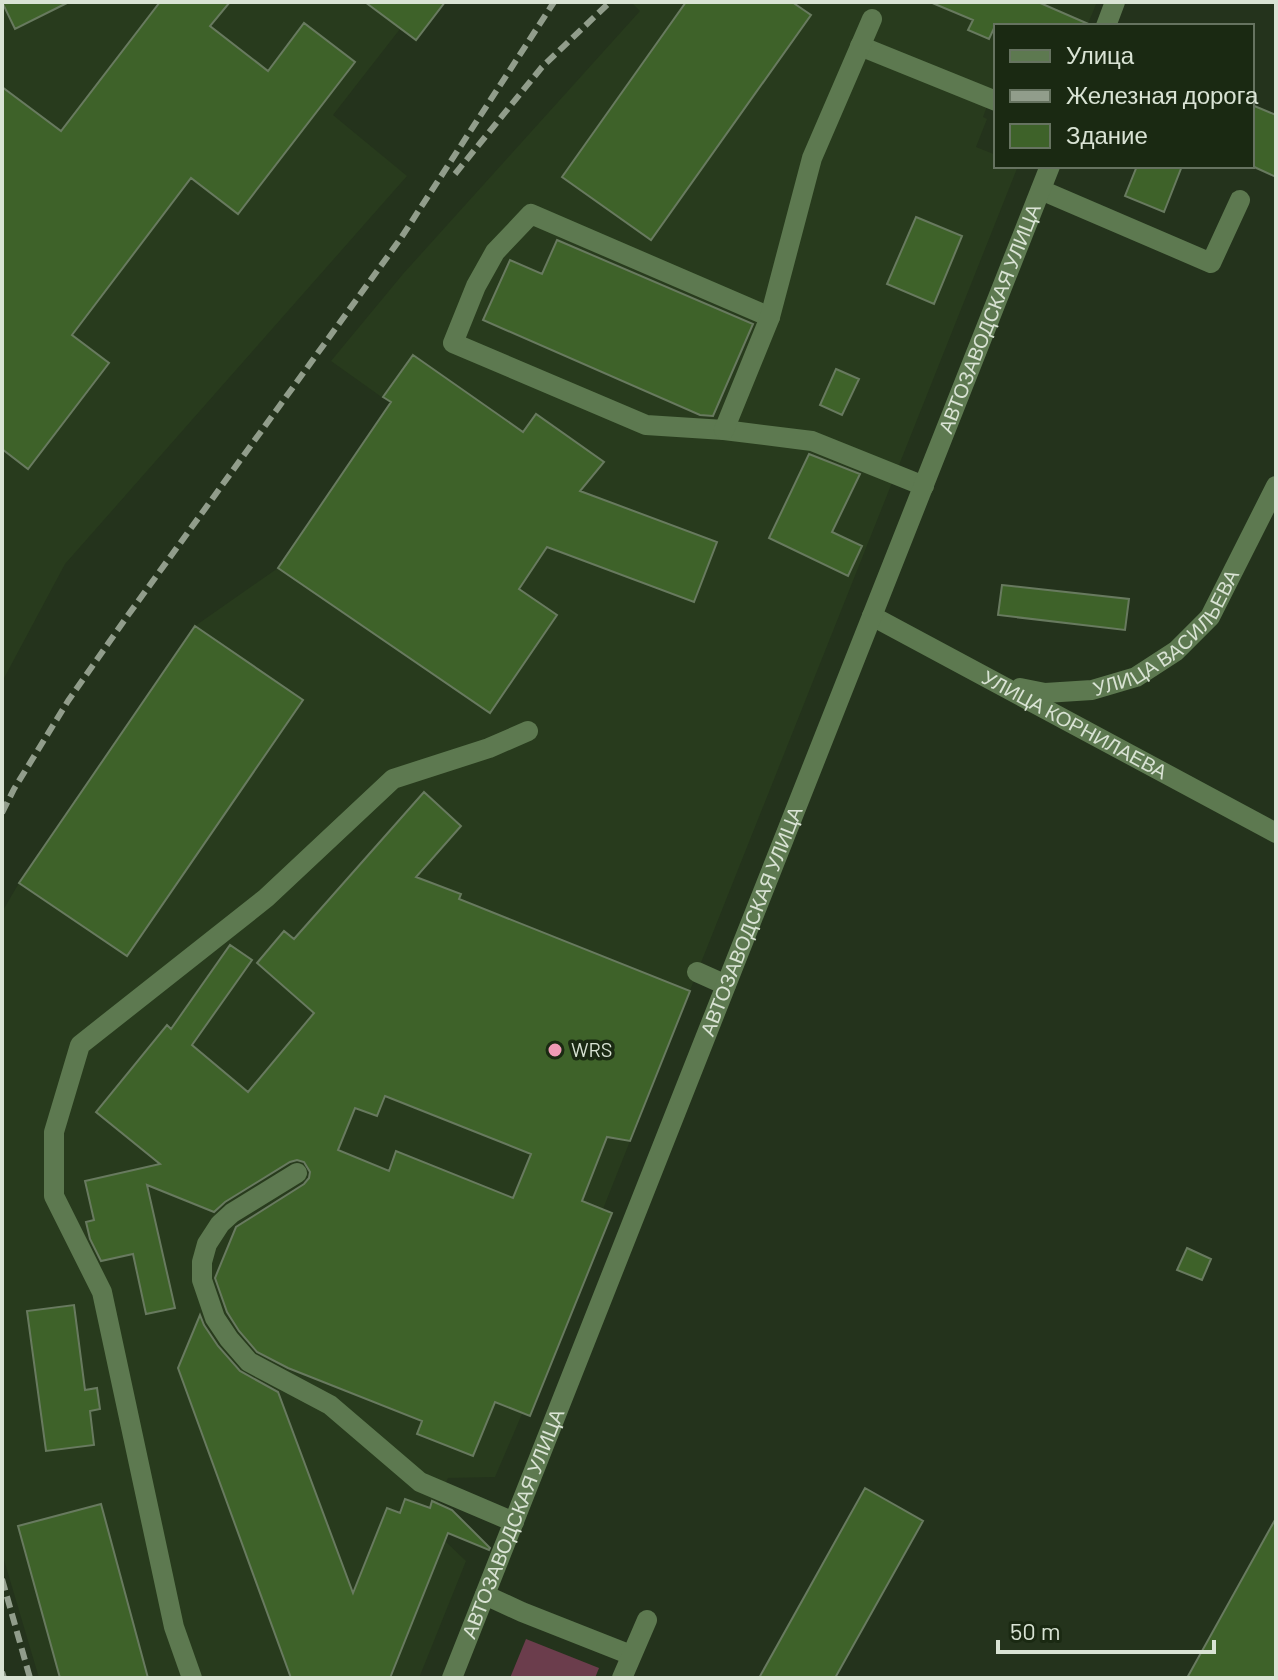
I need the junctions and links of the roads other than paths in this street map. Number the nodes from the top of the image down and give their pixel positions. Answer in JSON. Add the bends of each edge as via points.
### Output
{"nodes":[{"id":1,"x":1115,"y":2,"type":"edge"},
{"id":2,"x":872,"y":19,"type":"dead end"},
{"id":3,"x":1107,"y":24,"type":"edge"},
{"id":4,"x":860,"y":46,"type":"junction"},
{"id":5,"x":994,"y":100,"type":"edge"},
{"id":6,"x":1049,"y":168,"type":"edge"},
{"id":7,"x":1041,"y":190,"type":"junction"},
{"id":8,"x":1240,"y":200,"type":"dead end"},
{"id":9,"x":770,"y":317,"type":"junction"},
{"id":10,"x":724,"y":430,"type":"junction"},
{"id":11,"x":924,"y":486,"type":"junction"},
{"id":12,"x":1276,"y":486,"type":"edge"},
{"id":13,"x":872,"y":616,"type":"junction"},
{"id":14,"x":1000,"y":684,"type":"junction"},
{"id":15,"x":528,"y":731,"type":"dead end"},
{"id":16,"x":1276,"y":833,"type":"edge"},
{"id":17,"x":697,"y":972,"type":"dead end"},
{"id":18,"x":726,"y":985,"type":"junction"},
{"id":19,"x":297,"y":1173,"type":"dead end"},
{"id":20,"x":514,"y":1522,"type":"junction"},
{"id":21,"x":485,"y":1595,"type":"junction"},
{"id":22,"x":647,"y":1620,"type":"dead end"},
{"id":23,"x":631,"y":1655,"type":"junction"},
{"id":24,"x":192,"y":1678,"type":"edge"},
{"id":25,"x":452,"y":1678,"type":"edge"},
{"id":26,"x":622,"y":1678,"type":"edge"}],
"edges":[{"from":1,"to":3,"type":"street"},
{"from":2,"to":4,"type":"street"},
{"from":4,"to":5,"type":"street"},
{"from":4,"to":9,"type":"street","via":[[812,158]]},
{"from":6,"to":7,"type":"street","name":"АВТОЗАВОДСКАЯ УЛИЦА"},
{"from":7,"to":8,"type":"street","via":[[1211,263]]},
{"from":7,"to":11,"type":"street","name":"АВТОЗАВОДСКАЯ УЛИЦА"},
{"from":9,"to":10,"type":"street"},
{"from":9,"to":10,"type":"street","via":[[531,214],[495,252],[453,343],[646,425]]},
{"from":10,"to":11,"type":"street","via":[[812,441]]},
{"from":11,"to":13,"type":"street","name":"АВТОЗАВОДСКАЯ УЛИЦА"},
{"from":12,"to":14,"type":"street","name":"УЛИЦА ВАСИЛЬЕВА","via":[[1210,617],[1176,651],[1136,677],[1092,690],[1045,693]]},
{"from":13,"to":14,"type":"street","name":"УЛИЦА КОРНИЛАЕВА"},
{"from":13,"to":18,"type":"street","name":"АВТОЗАВОДСКАЯ УЛИЦА"},
{"from":14,"to":16,"type":"street","name":"УЛИЦА КОРНИЛАЕВА"},
{"from":15,"to":24,"type":"street","via":[[393,779],[266,898],[80,1045],[54,1132],[54,1196],[102,1292],[174,1627]]},
{"from":17,"to":18,"type":"street"},
{"from":18,"to":20,"type":"street","name":"АВТОЗАВОДСКАЯ УЛИЦА"},
{"from":19,"to":20,"type":"street","via":[[232,1213],[207,1244],[202,1280],[215,1318],[249,1362],[330,1405],[420,1482]]},
{"from":20,"to":21,"type":"street","name":"АВТОЗАВОДСКАЯ УЛИЦА"},
{"from":21,"to":23,"type":"street"},
{"from":21,"to":25,"type":"street","name":"АВТОЗАВОДСКАЯ УЛИЦА"},
{"from":22,"to":23,"type":"street"},
{"from":23,"to":26,"type":"street"}]}
